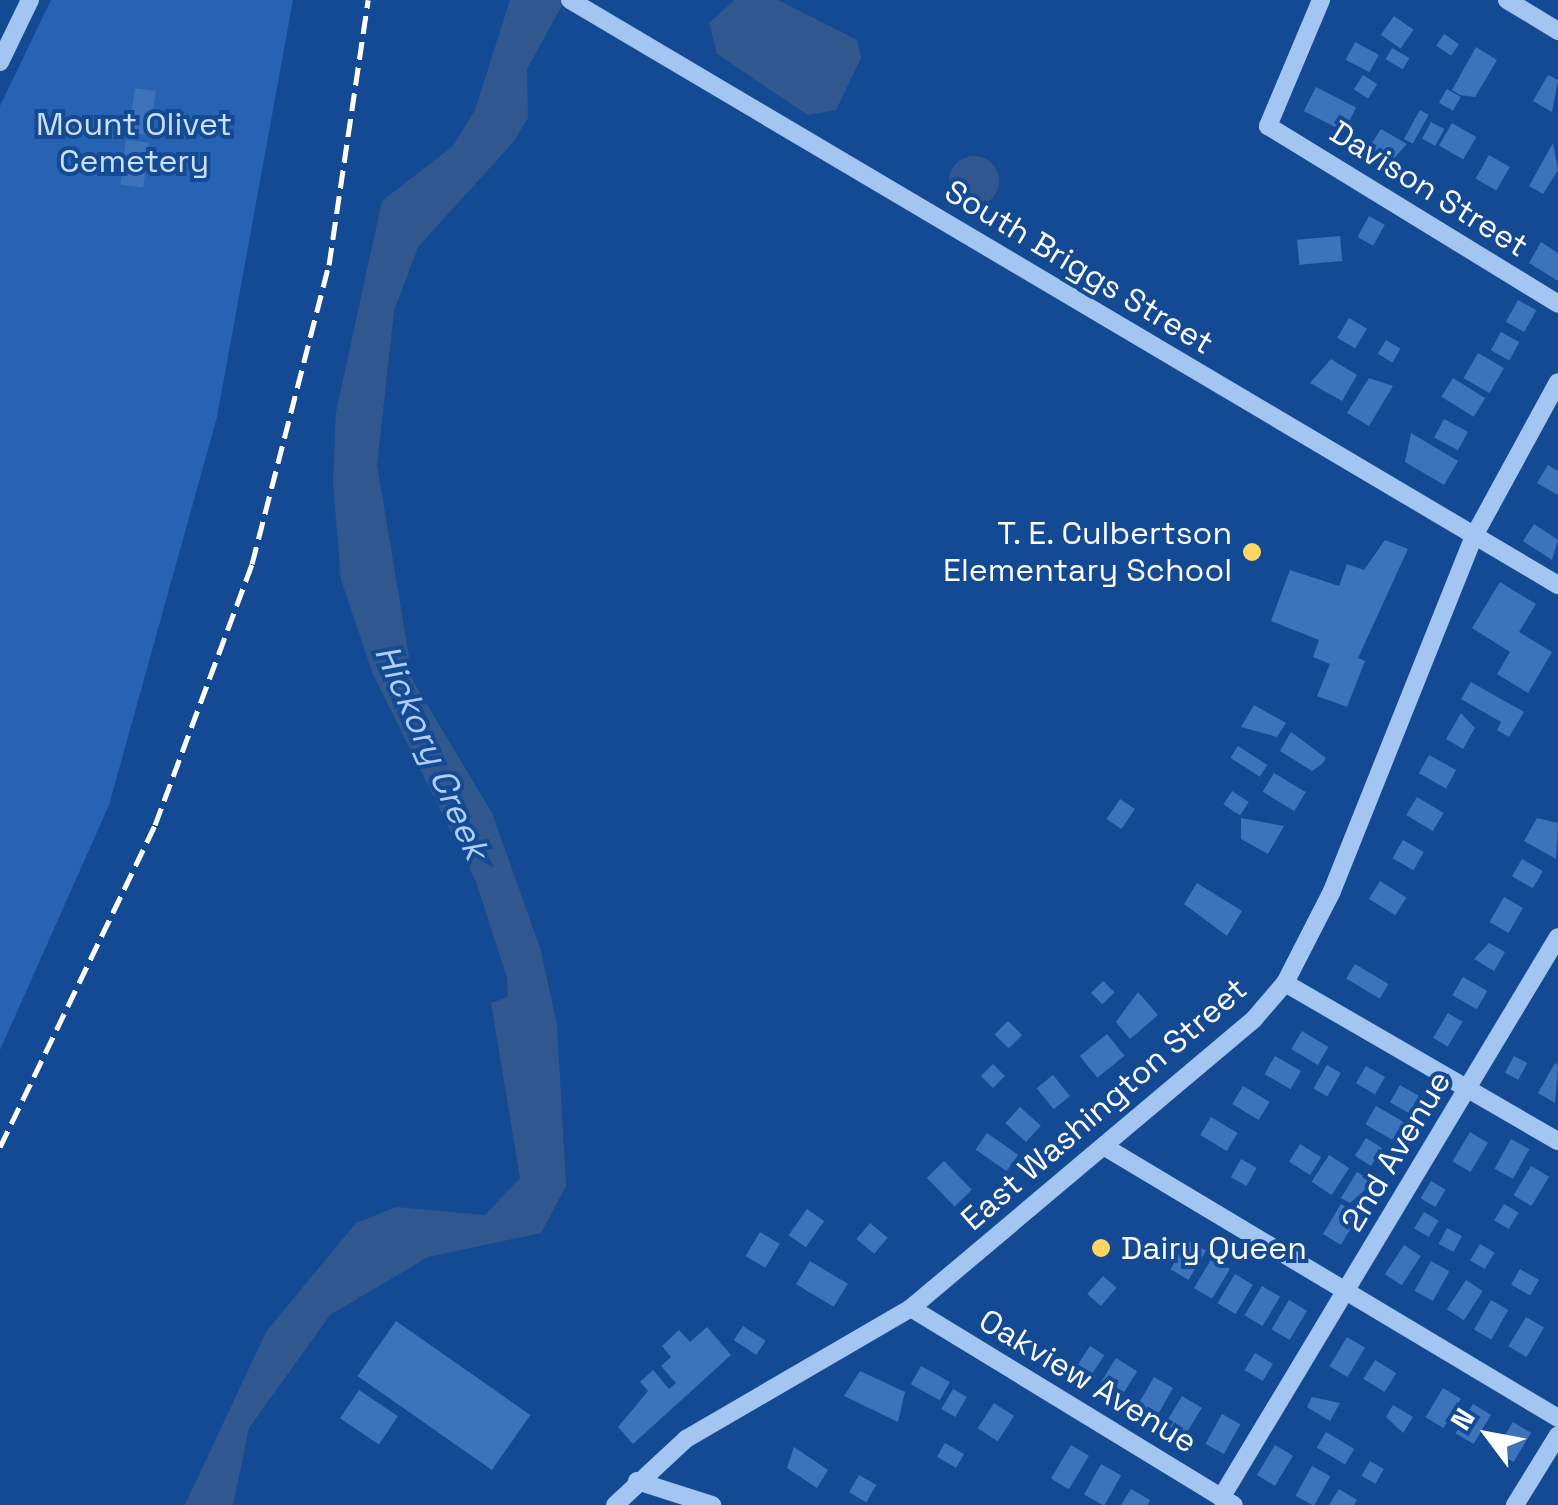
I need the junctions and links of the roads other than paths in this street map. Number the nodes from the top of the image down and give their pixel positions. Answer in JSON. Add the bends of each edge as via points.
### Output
{"nodes":[{"id":1,"x":30,"y":0,"type":"edge"},
{"id":2,"x":570,"y":0,"type":"edge"},
{"id":3,"x":1320,"y":0,"type":"edge"},
{"id":4,"x":1507,"y":0,"type":"edge"},
{"id":5,"x":7,"y":30,"type":"edge"},
{"id":6,"x":1558,"y":31,"type":"edge"},
{"id":7,"x":0,"y":62,"type":"edge"},
{"id":8,"x":1558,"y":304,"type":"edge"},
{"id":9,"x":1558,"y":382,"type":"edge"},
{"id":10,"x":1474,"y":536,"type":"junction"},
{"id":11,"x":1558,"y":585,"type":"edge"},
{"id":12,"x":1558,"y":937,"type":"edge"},
{"id":13,"x":1285,"y":983,"type":"junction"},
{"id":14,"x":1470,"y":1087,"type":"junction"},
{"id":15,"x":1558,"y":1141,"type":"edge"},
{"id":16,"x":1105,"y":1148,"type":"junction"},
{"id":17,"x":1347,"y":1292,"type":"junction"},
{"id":18,"x":911,"y":1308,"type":"junction"},
{"id":19,"x":1558,"y":1418,"type":"edge"},
{"id":20,"x":1558,"y":1436,"type":"edge"},
{"id":21,"x":637,"y":1481,"type":"junction"},
{"id":22,"x":1228,"y":1501,"type":"edge"},
{"id":23,"x":615,"y":1505,"type":"edge"},
{"id":24,"x":712,"y":1505,"type":"edge"},
{"id":25,"x":1515,"y":1505,"type":"edge"}],
"edges":[{"from":1,"to":5,"type":"street"},
{"from":2,"to":10,"type":"street","name":"South Briggs Street"},
{"from":3,"to":8,"type":"street","name":"Davison Street","via":[[1268,126]]},
{"from":4,"to":6,"type":"street"},
{"from":5,"to":7,"type":"street"},
{"from":9,"to":10,"type":"street","name":"East Washington Street"},
{"from":10,"to":11,"type":"street","name":"South Briggs Street"},
{"from":10,"to":13,"type":"street","name":"East Washington Street","via":[[1332,892]]},
{"from":12,"to":14,"type":"street","name":"2nd Avenue"},
{"from":13,"to":14,"type":"street"},
{"from":13,"to":16,"type":"street","name":"East Washington Street"},
{"from":14,"to":15,"type":"street"},
{"from":14,"to":17,"type":"street","name":"2nd Avenue"},
{"from":16,"to":17,"type":"street"},
{"from":16,"to":18,"type":"street","name":"East Washington Street"},
{"from":17,"to":19,"type":"street"},
{"from":17,"to":22,"type":"street","name":"2nd Avenue"},
{"from":18,"to":21,"type":"street","name":"East Washington Street","via":[[686,1439]]},
{"from":18,"to":22,"type":"street","name":"Oakview Avenue"},
{"from":20,"to":25,"type":"street"},
{"from":21,"to":23,"type":"street","name":"East Washington Street"},
{"from":21,"to":24,"type":"street"}]}
